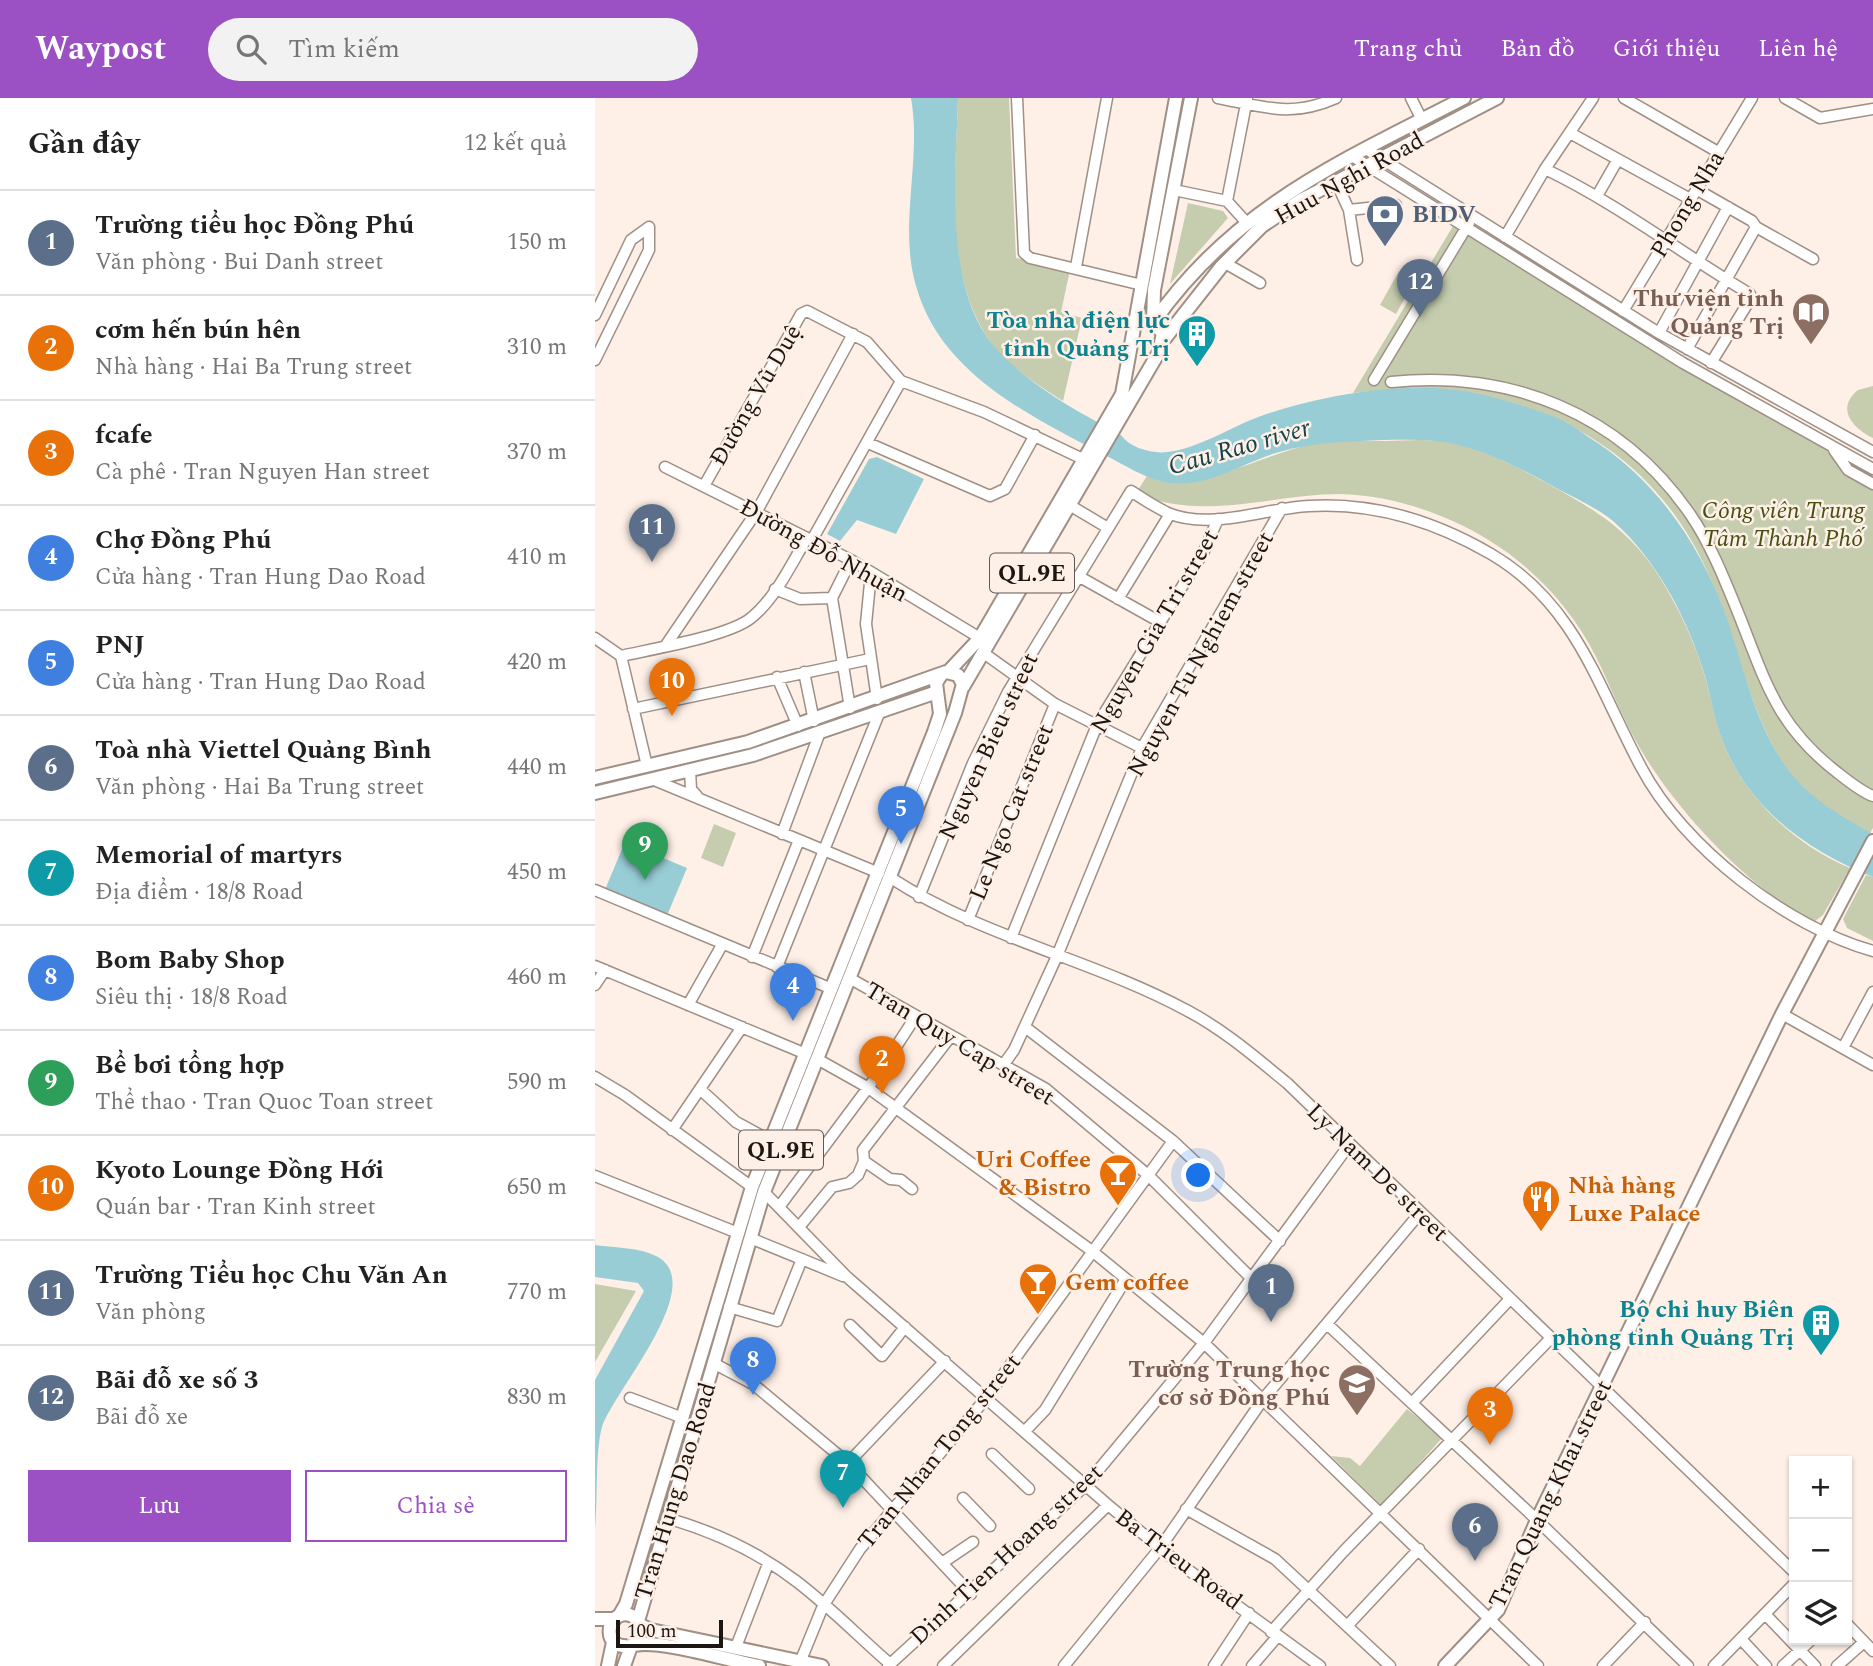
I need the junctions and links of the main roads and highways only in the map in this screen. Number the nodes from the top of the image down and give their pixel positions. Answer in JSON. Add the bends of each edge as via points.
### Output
{"nodes":[{"id":1,"x":1176,"y":98,"type":"edge"},
{"id":2,"x":1191,"y":98,"type":"edge"},
{"id":3,"x":1464,"y":98,"type":"edge"},
{"id":4,"x":1497,"y":98,"type":"edge"},
{"id":5,"x":1159,"y":188,"type":"junction"},
{"id":6,"x":1174,"y":190,"type":"junction"},
{"id":7,"x":1153,"y":323,"type":"junction"},
{"id":8,"x":1162,"y":342,"type":"junction"},
{"id":9,"x":1133,"y":346,"type":"junction"},
{"id":10,"x":1153,"y":360,"type":"junction"},
{"id":11,"x":1109,"y":430,"type":"junction"},
{"id":12,"x":1091,"y":457,"type":"junction"},
{"id":13,"x":944,"y":673,"type":"junction"},
{"id":14,"x":962,"y":690,"type":"junction"},
{"id":15,"x":938,"y":694,"type":"junction"},
{"id":16,"x":879,"y":705,"type":"junction"},
{"id":17,"x":817,"y":726,"type":"junction"},
{"id":18,"x":688,"y":756,"type":"junction"},
{"id":19,"x":647,"y":766,"type":"junction"},
{"id":20,"x":690,"y":771,"type":"junction"},
{"id":21,"x":595,"y":778,"type":"edge"},
{"id":22,"x":654,"y":780,"type":"junction"},
{"id":23,"x":595,"y":793,"type":"edge"},
{"id":24,"x":1873,"y":841,"type":"edge"},
{"id":25,"x":885,"y":876,"type":"junction"},
{"id":26,"x":806,"y":1054,"type":"junction"},
{"id":27,"x":819,"y":1060,"type":"junction"},
{"id":28,"x":758,"y":1189,"type":"junction"},
{"id":29,"x":744,"y":1235,"type":"junction"},
{"id":30,"x":689,"y":1421,"type":"junction"},
{"id":31,"x":617,"y":1617,"type":"junction"},
{"id":32,"x":595,"y":1619,"type":"edge"},
{"id":33,"x":639,"y":1623,"type":"junction"},
{"id":34,"x":595,"y":1635,"type":"edge"},
{"id":35,"x":613,"y":1641,"type":"junction"},
{"id":36,"x":632,"y":1646,"type":"junction"},
{"id":37,"x":800,"y":1663,"type":"edge"},
{"id":38,"x":608,"y":1666,"type":"edge"},
{"id":39,"x":624,"y":1666,"type":"edge"},
{"id":40,"x":759,"y":1666,"type":"edge"},
{"id":41,"x":822,"y":1666,"type":"edge"},
{"id":42,"x":1445,"y":1666,"type":"edge"}],
"edges":[{"from":1,"to":5,"type":"main road","name":"Tran Hung Dao Road","number":"QL.9E"},
{"from":2,"to":6,"type":"main road"},
{"from":3,"to":7,"type":"main road","name":"Huu Nghi Road","via":[[1299,184],[1246,222],[1169,300]]},
{"from":4,"to":8,"type":"main road","name":"Huu Nghi Road","via":[[1262,226],[1225,263]]},
{"from":5,"to":6,"type":"main road"},
{"from":5,"to":9,"type":"main road","name":"Tran Hung Dao Road","number":"QL.9E"},
{"from":6,"to":7,"type":"main road","via":[[1154,290]]},
{"from":7,"to":8,"type":"main road","via":[[1162,330]]},
{"from":7,"to":9,"type":"main road","via":[[1143,327]]},
{"from":8,"to":10,"type":"main road","name":"Tran Hung Dao Road"},
{"from":9,"to":10,"type":"main road","via":[[1134,361],[1140,365]]},
{"from":9,"to":11,"type":"main road","name":"Tran Hung Dao Road","number":"QL.9E"},
{"from":10,"to":11,"type":"main road","name":"Tran Hung Dao Road","number":"QL.9E"},
{"from":11,"to":12,"type":"main road","name":"Tran Hung Dao Road","number":"QL.9E"},
{"from":12,"to":13,"type":"main road","name":"Tran Hung Dao Road","number":"QL.9E","via":[[980,638]]},
{"from":12,"to":14,"type":"main road","name":"Tran Hung Dao Road","number":"QL.9E","via":[[1071,506]]},
{"from":13,"to":14,"type":"main road","via":[[958,675]]},
{"from":13,"to":15,"type":"main road","via":[[936,683]]},
{"from":13,"to":16,"type":"main road"},
{"from":14,"to":15,"type":"main road","via":[[951,700]]},
{"from":14,"to":25,"type":"main road","name":"Tran Hung Dao Road","number":"QL.9E"},
{"from":15,"to":16,"type":"main road"},
{"from":15,"to":25,"type":"main road","name":"Tran Hung Dao Road","number":"QL.9E","via":[[940,714]]},
{"from":16,"to":17,"type":"main road"},
{"from":16,"to":17,"type":"main road","via":[[850,708]]},
{"from":17,"to":18,"type":"main road","via":[[798,726]]},
{"from":17,"to":20,"type":"main road","via":[[753,755]]},
{"from":18,"to":19,"type":"main road"},
{"from":18,"to":20,"type":"main road"},
{"from":19,"to":21,"type":"main road"},
{"from":19,"to":22,"type":"main road"},
{"from":20,"to":22,"type":"main road"},
{"from":22,"to":23,"type":"main road"},
{"from":24,"to":42,"type":"main road","name":"Tran Quang Khai street","via":[[1782,1014],[1537,1520],[1503,1600]]},
{"from":25,"to":26,"type":"main road","name":"Tran Hung Dao Road","number":"QL.9E"},
{"from":25,"to":27,"type":"main road","name":"Tran Hung Dao Road","number":"QL.9E"},
{"from":26,"to":27,"type":"main road"},
{"from":26,"to":28,"type":"main road","name":"Tran Hung Dao Road","number":"QL.9E"},
{"from":27,"to":28,"type":"main road","name":"Tran Hung Dao Road","number":"QL.9E"},
{"from":28,"to":29,"type":"main road","name":"Tran Hung Dao Road","number":"QL.9E"},
{"from":29,"to":30,"type":"main road","name":"Tran Hung Dao Road","number":"QL.9E"},
{"from":29,"to":30,"type":"main road","name":"Tran Hung Dao Road","number":"QL.9E","via":[[713,1363]]},
{"from":30,"to":31,"type":"main road","name":"Tran Hung Dao Road","number":"QL.9E","via":[[627,1604]]},
{"from":30,"to":33,"type":"main road","name":"Tran Hung Dao Road","number":"QL.9E"},
{"from":31,"to":32,"type":"main road"},
{"from":31,"to":33,"type":"main road","via":[[630,1615]]},
{"from":31,"to":35,"type":"main road","via":[[610,1627]]},
{"from":33,"to":36,"type":"main road","via":[[640,1637]]},
{"from":33,"to":37,"type":"main road","via":[[651,1630]]},
{"from":34,"to":35,"type":"main road"},
{"from":35,"to":36,"type":"main road"},
{"from":35,"to":38,"type":"main road"},
{"from":36,"to":39,"type":"main road"},
{"from":36,"to":40,"type":"main road","via":[[656,1645]]},
{"from":37,"to":41,"type":"main road"}]}
